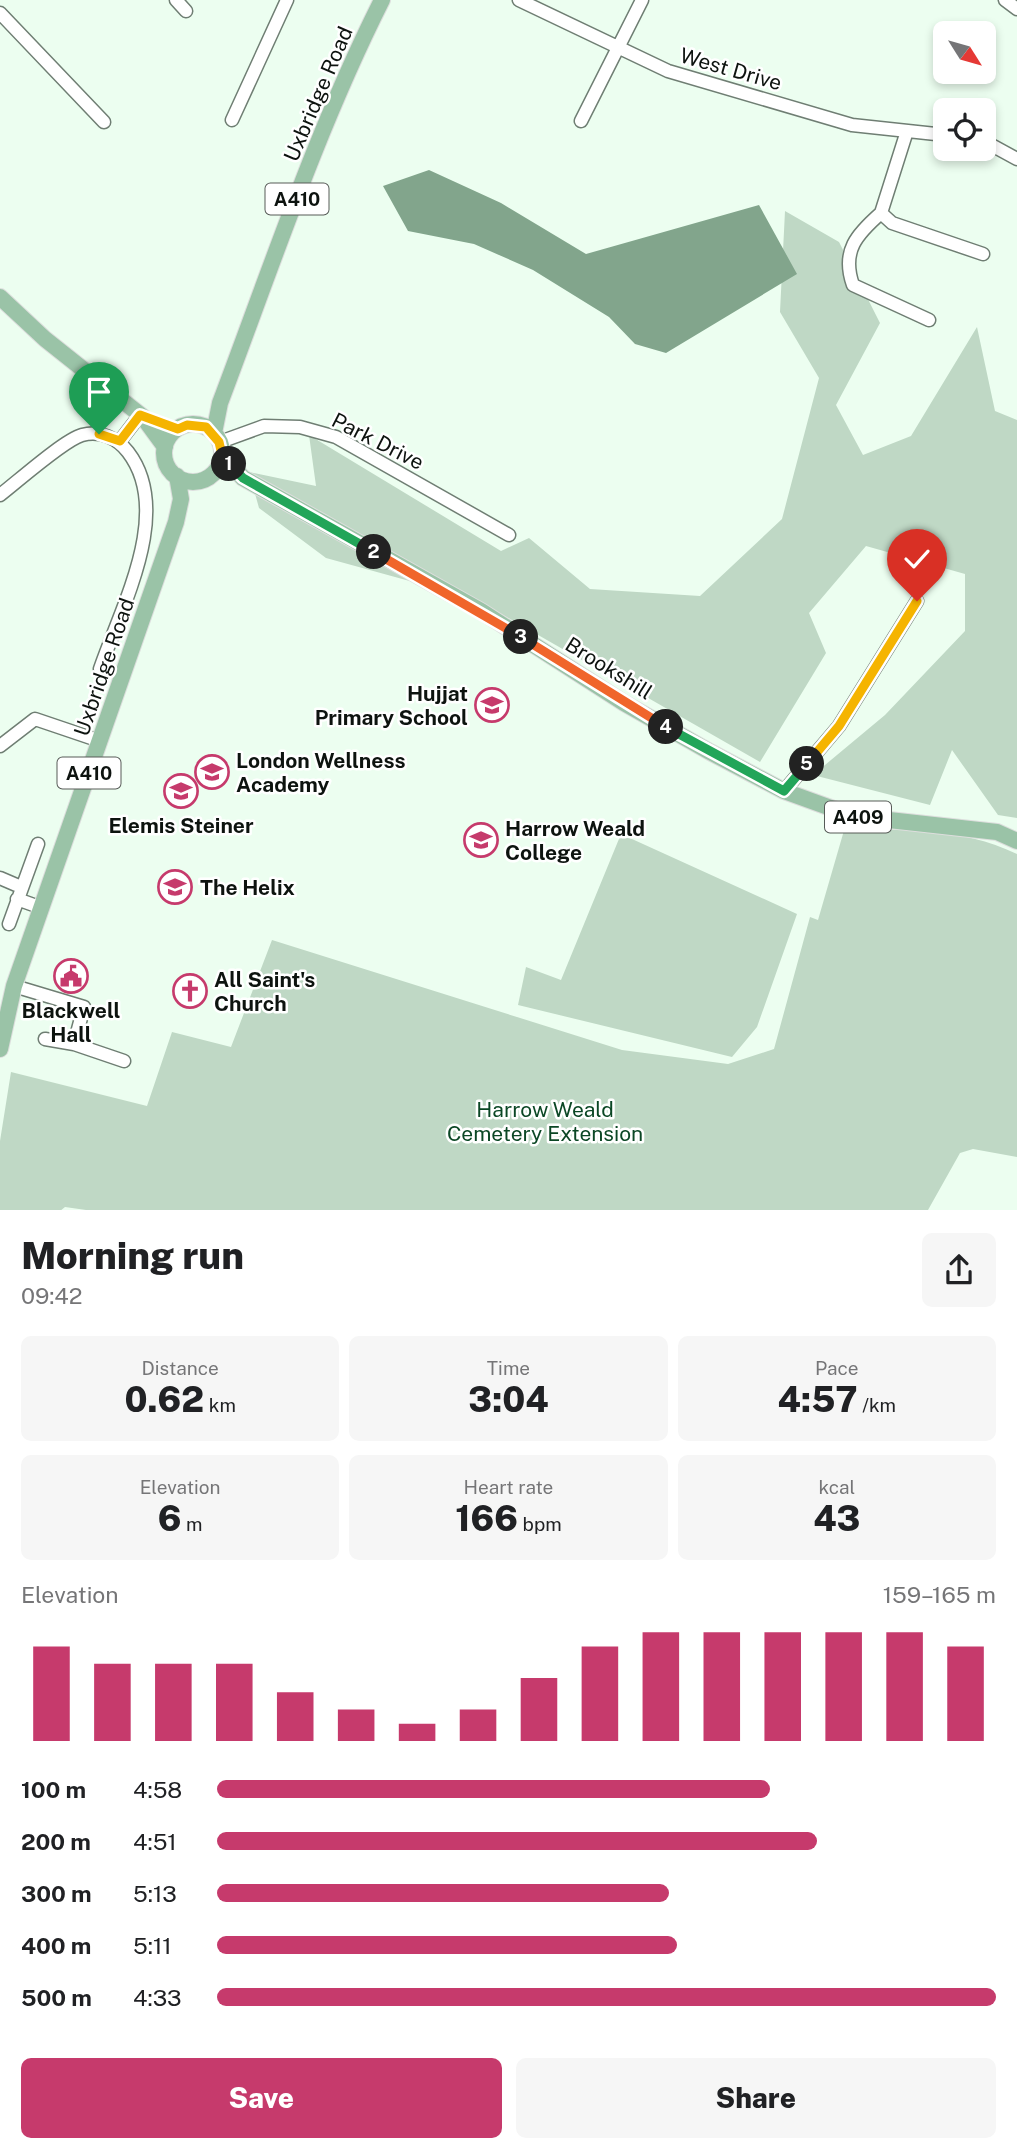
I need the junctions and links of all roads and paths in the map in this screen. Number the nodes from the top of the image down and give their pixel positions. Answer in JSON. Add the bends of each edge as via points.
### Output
{"nodes":[{"id":1,"x":176,"y":0,"type":"edge"},
{"id":2,"x":286,"y":0,"type":"edge"},
{"id":3,"x":383,"y":0,"type":"edge"},
{"id":4,"x":519,"y":0,"type":"edge"},
{"id":5,"x":642,"y":0,"type":"edge"},
{"id":6,"x":1005,"y":0,"type":"edge"},
{"id":7,"x":1017,"y":9,"type":"edge"},
{"id":8,"x":187,"y":11,"type":"dead end"},
{"id":9,"x":0,"y":13,"type":"edge"},
{"id":10,"x":619,"y":49,"type":"junction"},
{"id":11,"x":232,"y":120,"type":"dead end"},
{"id":12,"x":581,"y":121,"type":"dead end"},
{"id":13,"x":104,"y":122,"type":"dead end"},
{"id":14,"x":907,"y":131,"type":"junction"},
{"id":15,"x":933,"y":134,"type":"edge"},
{"id":16,"x":996,"y":148,"type":"edge"},
{"id":17,"x":1017,"y":159,"type":"edge"},
{"id":18,"x":881,"y":213,"type":"junction"},
{"id":19,"x":983,"y":254,"type":"dead end"},
{"id":20,"x":0,"y":297,"type":"edge"},
{"id":21,"x":929,"y":320,"type":"dead end"},
{"id":22,"x":220,"y":403,"type":"junction"},
{"id":23,"x":142,"y":416,"type":"junction"},
{"id":24,"x":197,"y":425,"type":"junction"},
{"id":25,"x":178,"y":429,"type":"junction"},
{"id":26,"x":120,"y":441,"type":"junction"},
{"id":27,"x":219,"y":443,"type":"junction"},
{"id":28,"x":165,"y":447,"type":"junction"},
{"id":29,"x":214,"y":473,"type":"junction"},
{"id":30,"x":177,"y":476,"type":"junction"},
{"id":31,"x":243,"y":478,"type":"junction"},
{"id":32,"x":196,"y":482,"type":"junction"},
{"id":33,"x":0,"y":495,"type":"edge"},
{"id":34,"x":181,"y":499,"type":"junction"},
{"id":35,"x":509,"y":535,"type":"dead end"},
{"id":36,"x":917,"y":601,"type":"dead end"},
{"id":37,"x":127,"y":664,"type":"junction"},
{"id":38,"x":100,"y":741,"type":"junction"},
{"id":39,"x":0,"y":746,"type":"edge"},
{"id":40,"x":784,"y":791,"type":"junction"},
{"id":41,"x":1017,"y":841,"type":"edge"},
{"id":42,"x":38,"y":844,"type":"dead end"},
{"id":43,"x":0,"y":878,"type":"edge"},
{"id":44,"x":19,"y":893,"type":"junction"},
{"id":45,"x":42,"y":908,"type":"junction"},
{"id":46,"x":9,"y":924,"type":"dead end"},
{"id":47,"x":14,"y":986,"type":"junction"},
{"id":48,"x":44,"y":1039,"type":"dead end"},
{"id":49,"x":74,"y":1044,"type":"junction"},
{"id":50,"x":0,"y":1049,"type":"edge"},
{"id":51,"x":124,"y":1061,"type":"dead end"}],
"edges":[{"from":1,"to":8,"type":"street"},
{"from":2,"to":11,"type":"street"},
{"from":3,"to":22,"type":"main road","name":"Uxbridge Road","number":"A410","via":[[350,66]]},
{"from":4,"to":10,"type":"street","name":"West Drive"},
{"from":5,"to":10,"type":"street"},
{"from":6,"to":7,"type":"street"},
{"from":9,"to":13,"type":"street"},
{"from":10,"to":12,"type":"street"},
{"from":10,"to":14,"type":"street","name":"West Drive","via":[[668,71],[852,125]]},
{"from":14,"to":15,"type":"street","name":"West Drive"},
{"from":14,"to":18,"type":"street"},
{"from":16,"to":17,"type":"street"},
{"from":18,"to":19,"type":"street","via":[[892,223]]},
{"from":18,"to":21,"type":"street","via":[[857,234],[847,267],[853,285]]},
{"from":20,"to":23,"type":"main road"},
{"from":22,"to":24,"type":"main road","name":"Uxbridge Road","number":"A410"},
{"from":22,"to":27,"type":"main road","name":"Uxbridge Road","number":"A410"},
{"from":23,"to":25,"type":"main road"},
{"from":23,"to":26,"type":"street"},
{"from":23,"to":28,"type":"main road"},
{"from":24,"to":25,"type":"main road"},
{"from":24,"to":27,"type":"main road"},
{"from":25,"to":28,"type":"main road"},
{"from":26,"to":33,"type":"street","via":[[99,434],[80,436]]},
{"from":26,"to":37,"type":"street","via":[[133,458],[146,498],[146,536],[102,663]]},
{"from":27,"to":29,"type":"main road"},
{"from":27,"to":31,"type":"main road","name":"Brookshill","number":"A409"},
{"from":27,"to":35,"type":"street","name":"Park Drive","via":[[264,425],[300,427],[336,437]]},
{"from":28,"to":30,"type":"main road","via":[[167,467]]},
{"from":29,"to":31,"type":"main road","name":"Brookshill","number":"A409"},
{"from":29,"to":32,"type":"main road"},
{"from":30,"to":32,"type":"main road"},
{"from":30,"to":34,"type":"main road","name":"Uxbridge Road","number":"A410"},
{"from":31,"to":40,"type":"main road","name":"Brookshill","number":"A409","via":[[481,611],[677,734]]},
{"from":32,"to":34,"type":"main road","name":"Uxbridge Road","number":"A410"},
{"from":34,"to":37,"type":"main road","name":"Uxbridge Road","number":"A410"},
{"from":36,"to":40,"type":"street","via":[[839,726]]},
{"from":37,"to":38,"type":"main road","name":"Uxbridge Road","number":"A410"},
{"from":38,"to":39,"type":"street","via":[[35,719]]},
{"from":38,"to":45,"type":"main road","name":"Uxbridge Road","number":"A410"},
{"from":40,"to":41,"type":"main road","name":"Brookshill","number":"A409","via":[[853,816],[997,832]]},
{"from":42,"to":44,"type":"street"},
{"from":43,"to":44,"type":"street"},
{"from":44,"to":45,"type":"street"},
{"from":44,"to":46,"type":"street"},
{"from":45,"to":47,"type":"main road","name":"Uxbridge Road","number":"A410"},
{"from":47,"to":49,"type":"street","via":[[84,1007]]},
{"from":47,"to":50,"type":"main road","name":"Uxbridge Road","number":"A410"},
{"from":48,"to":49,"type":"street"},
{"from":49,"to":51,"type":"street"}]}
